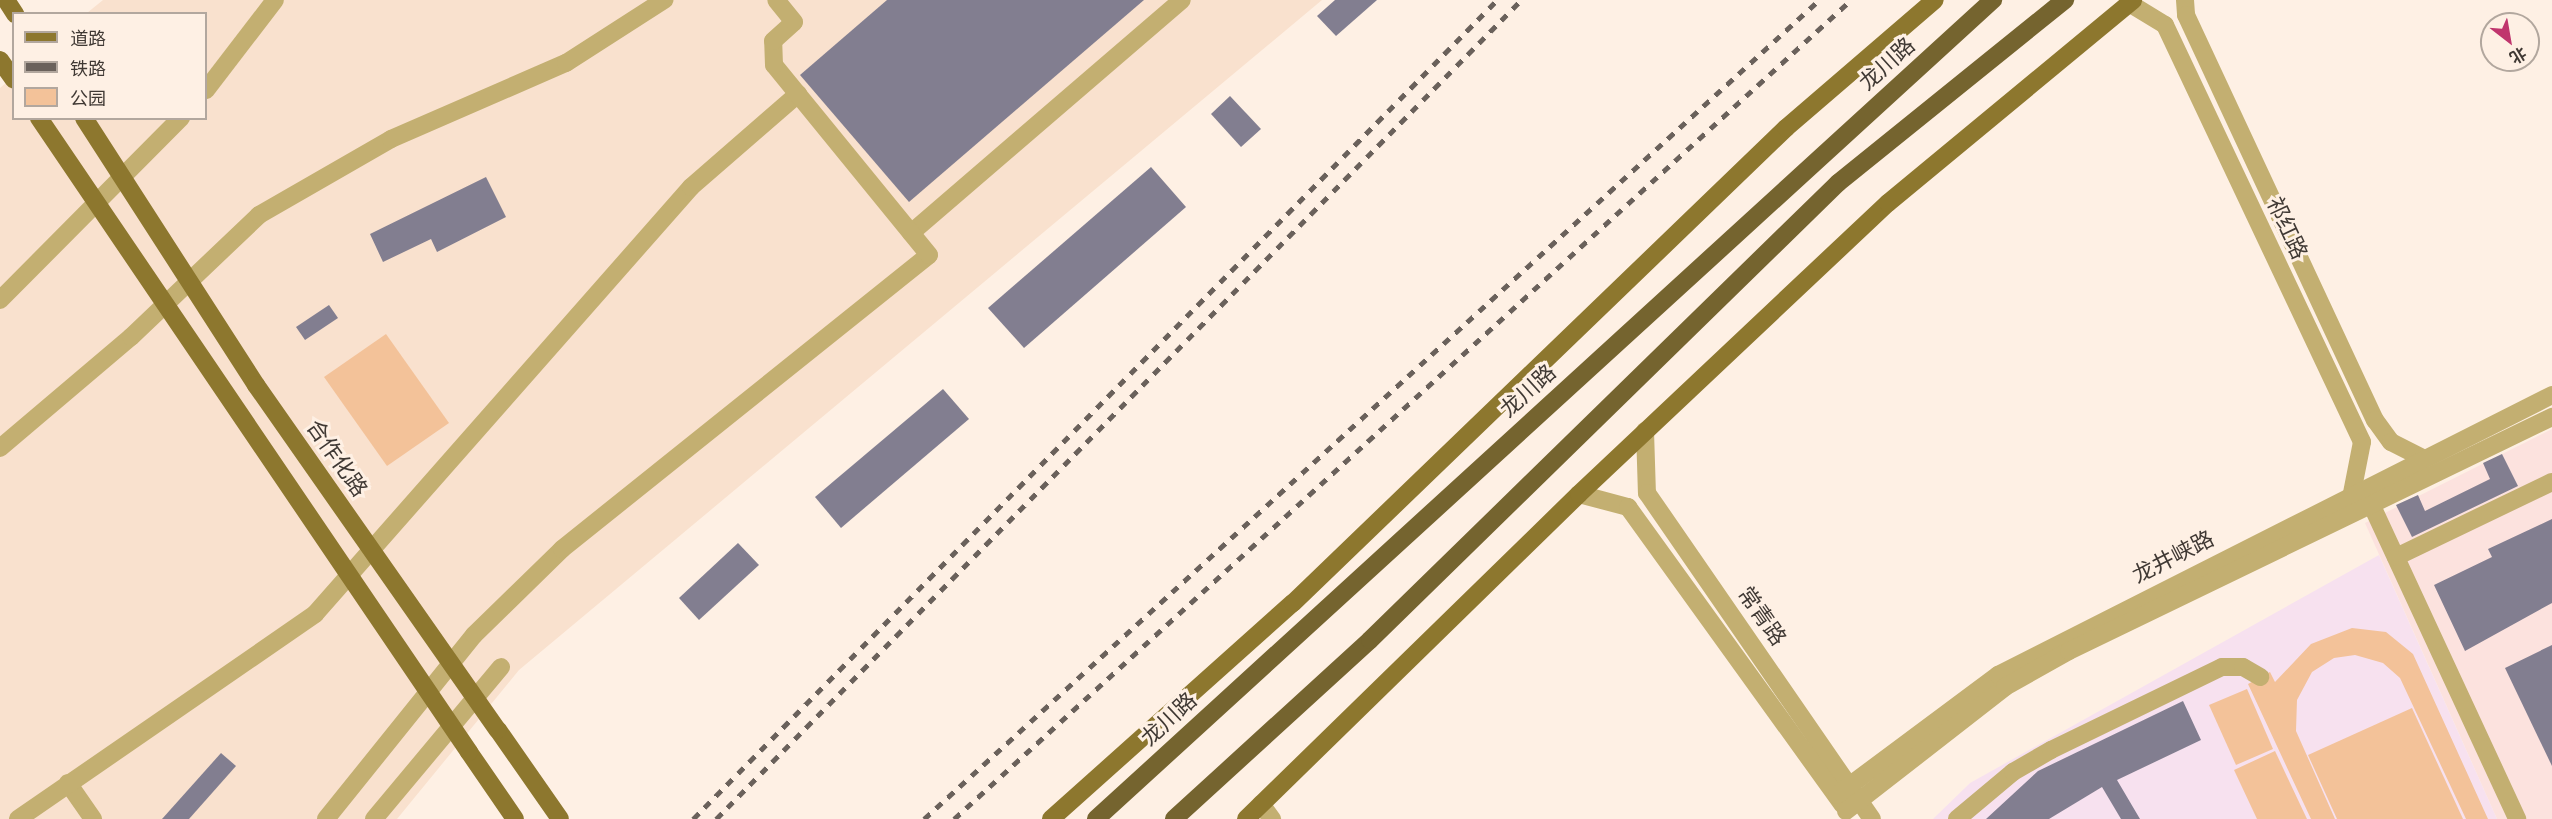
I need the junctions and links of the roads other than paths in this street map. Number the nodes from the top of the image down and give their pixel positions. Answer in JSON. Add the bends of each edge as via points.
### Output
{"nodes":[{"id":1,"x":275,"y":0,"type":"edge"},
{"id":2,"x":664,"y":0,"type":"edge"},
{"id":3,"x":776,"y":0,"type":"edge"},
{"id":4,"x":1182,"y":0,"type":"edge"},
{"id":5,"x":1935,"y":0,"type":"edge"},
{"id":6,"x":1993,"y":0,"type":"edge"},
{"id":7,"x":2065,"y":0,"type":"edge"},
{"id":8,"x":2185,"y":0,"type":"edge"},
{"id":9,"x":2131,"y":1,"type":"edge"},
{"id":10,"x":0,"y":60,"type":"edge"},
{"id":11,"x":12,"y":77,"type":"edge"},
{"id":12,"x":207,"y":89,"type":"edge"},
{"id":13,"x":798,"y":94,"type":"junction"},
{"id":14,"x":40,"y":120,"type":"edge"},
{"id":15,"x":85,"y":120,"type":"edge"},
{"id":16,"x":179,"y":120,"type":"edge"},
{"id":17,"x":911,"y":233,"type":"junction"},
{"id":18,"x":0,"y":300,"type":"edge"},
{"id":19,"x":2552,"y":394,"type":"edge"},
{"id":20,"x":2552,"y":417,"type":"edge"},
{"id":21,"x":1645,"y":430,"type":"junction"},
{"id":22,"x":0,"y":448,"type":"edge"},
{"id":23,"x":2423,"y":458,"type":"junction"},
{"id":24,"x":2552,"y":482,"type":"edge"},
{"id":25,"x":2352,"y":493,"type":"junction"},
{"id":26,"x":1579,"y":494,"type":"junction"},
{"id":27,"x":2372,"y":506,"type":"junction"},
{"id":28,"x":2396,"y":557,"type":"junction"},
{"id":29,"x":501,"y":667,"type":"dead end"},
{"id":30,"x":2260,"y":677,"type":"dead end"},
{"id":31,"x":68,"y":783,"type":"junction"},
{"id":32,"x":1848,"y":801,"type":"edge"},
{"id":33,"x":1255,"y":813,"type":"edge"},
{"id":34,"x":18,"y":819,"type":"edge"},
{"id":35,"x":93,"y":819,"type":"edge"},
{"id":36,"x":326,"y":819,"type":"edge"},
{"id":37,"x":374,"y":819,"type":"edge"},
{"id":38,"x":515,"y":819,"type":"edge"},
{"id":39,"x":560,"y":819,"type":"edge"},
{"id":40,"x":1051,"y":819,"type":"edge"},
{"id":41,"x":1096,"y":819,"type":"edge"},
{"id":42,"x":1174,"y":819,"type":"edge"},
{"id":43,"x":1272,"y":819,"type":"edge"},
{"id":44,"x":1872,"y":819,"type":"edge"},
{"id":45,"x":1957,"y":819,"type":"edge"},
{"id":46,"x":2517,"y":819,"type":"edge"}],
"edges":[{"from":1,"to":12,"type":"street"},
{"from":2,"to":22,"type":"street","via":[[566,63],[391,139],[259,216],[131,337]]},
{"from":3,"to":13,"type":"street","via":[[794,22],[772,41],[774,65]]},
{"from":4,"to":17,"type":"street"},
{"from":5,"to":40,"type":"main road","name":"龙川路","via":[[1786,128],[1293,603]]},
{"from":6,"to":41,"type":"highway","name":"龙川路"},
{"from":7,"to":42,"type":"highway","via":[[1838,183],[1370,640]]},
{"from":8,"to":23,"type":"street","name":"祁红路","via":[[2186,15],[2375,420],[2391,442]]},
{"from":9,"to":21,"type":"main road","via":[[1888,202]]},
{"from":9,"to":25,"type":"street","name":"祁红路","via":[[2165,25],[2362,442]]},
{"from":10,"to":11,"type":"main road"},
{"from":13,"to":17,"type":"street"},
{"from":13,"to":31,"type":"street","via":[[691,187],[315,614]]},
{"from":14,"to":38,"type":"main road","bridge":true},
{"from":15,"to":39,"type":"main road","name":"合作化路","bridge":true,"via":[[256,385]]},
{"from":16,"to":18,"type":"street"},
{"from":17,"to":36,"type":"street","via":[[929,255],[561,549],[474,635]]},
{"from":19,"to":23,"type":"street","name":"龙井峡路"},
{"from":20,"to":27,"type":"street","name":"龙井峡路"},
{"from":21,"to":26,"type":"main road"},
{"from":21,"to":32,"type":"street","name":"常青路","via":[[1647,493]]},
{"from":23,"to":25,"type":"street","name":"龙井峡路"},
{"from":24,"to":28,"type":"street"},
{"from":25,"to":32,"type":"street","name":"龙井峡路","via":[[1998,675]]},
{"from":26,"to":32,"type":"street","name":"常青路","via":[[1628,507]]},
{"from":26,"to":33,"type":"main road"},
{"from":27,"to":28,"type":"street"},
{"from":27,"to":32,"type":"street","name":"龙井峡路","via":[[2033,671]]},
{"from":28,"to":46,"type":"street"},
{"from":29,"to":37,"type":"street"},
{"from":30,"to":45,"type":"street","via":[[2243,667],[2222,667],[2051,750],[2013,772]]},
{"from":31,"to":34,"type":"street"},
{"from":31,"to":35,"type":"street"},
{"from":32,"to":44,"type":"street","name":"常青路"},
{"from":33,"to":43,"type":"street"}]}
